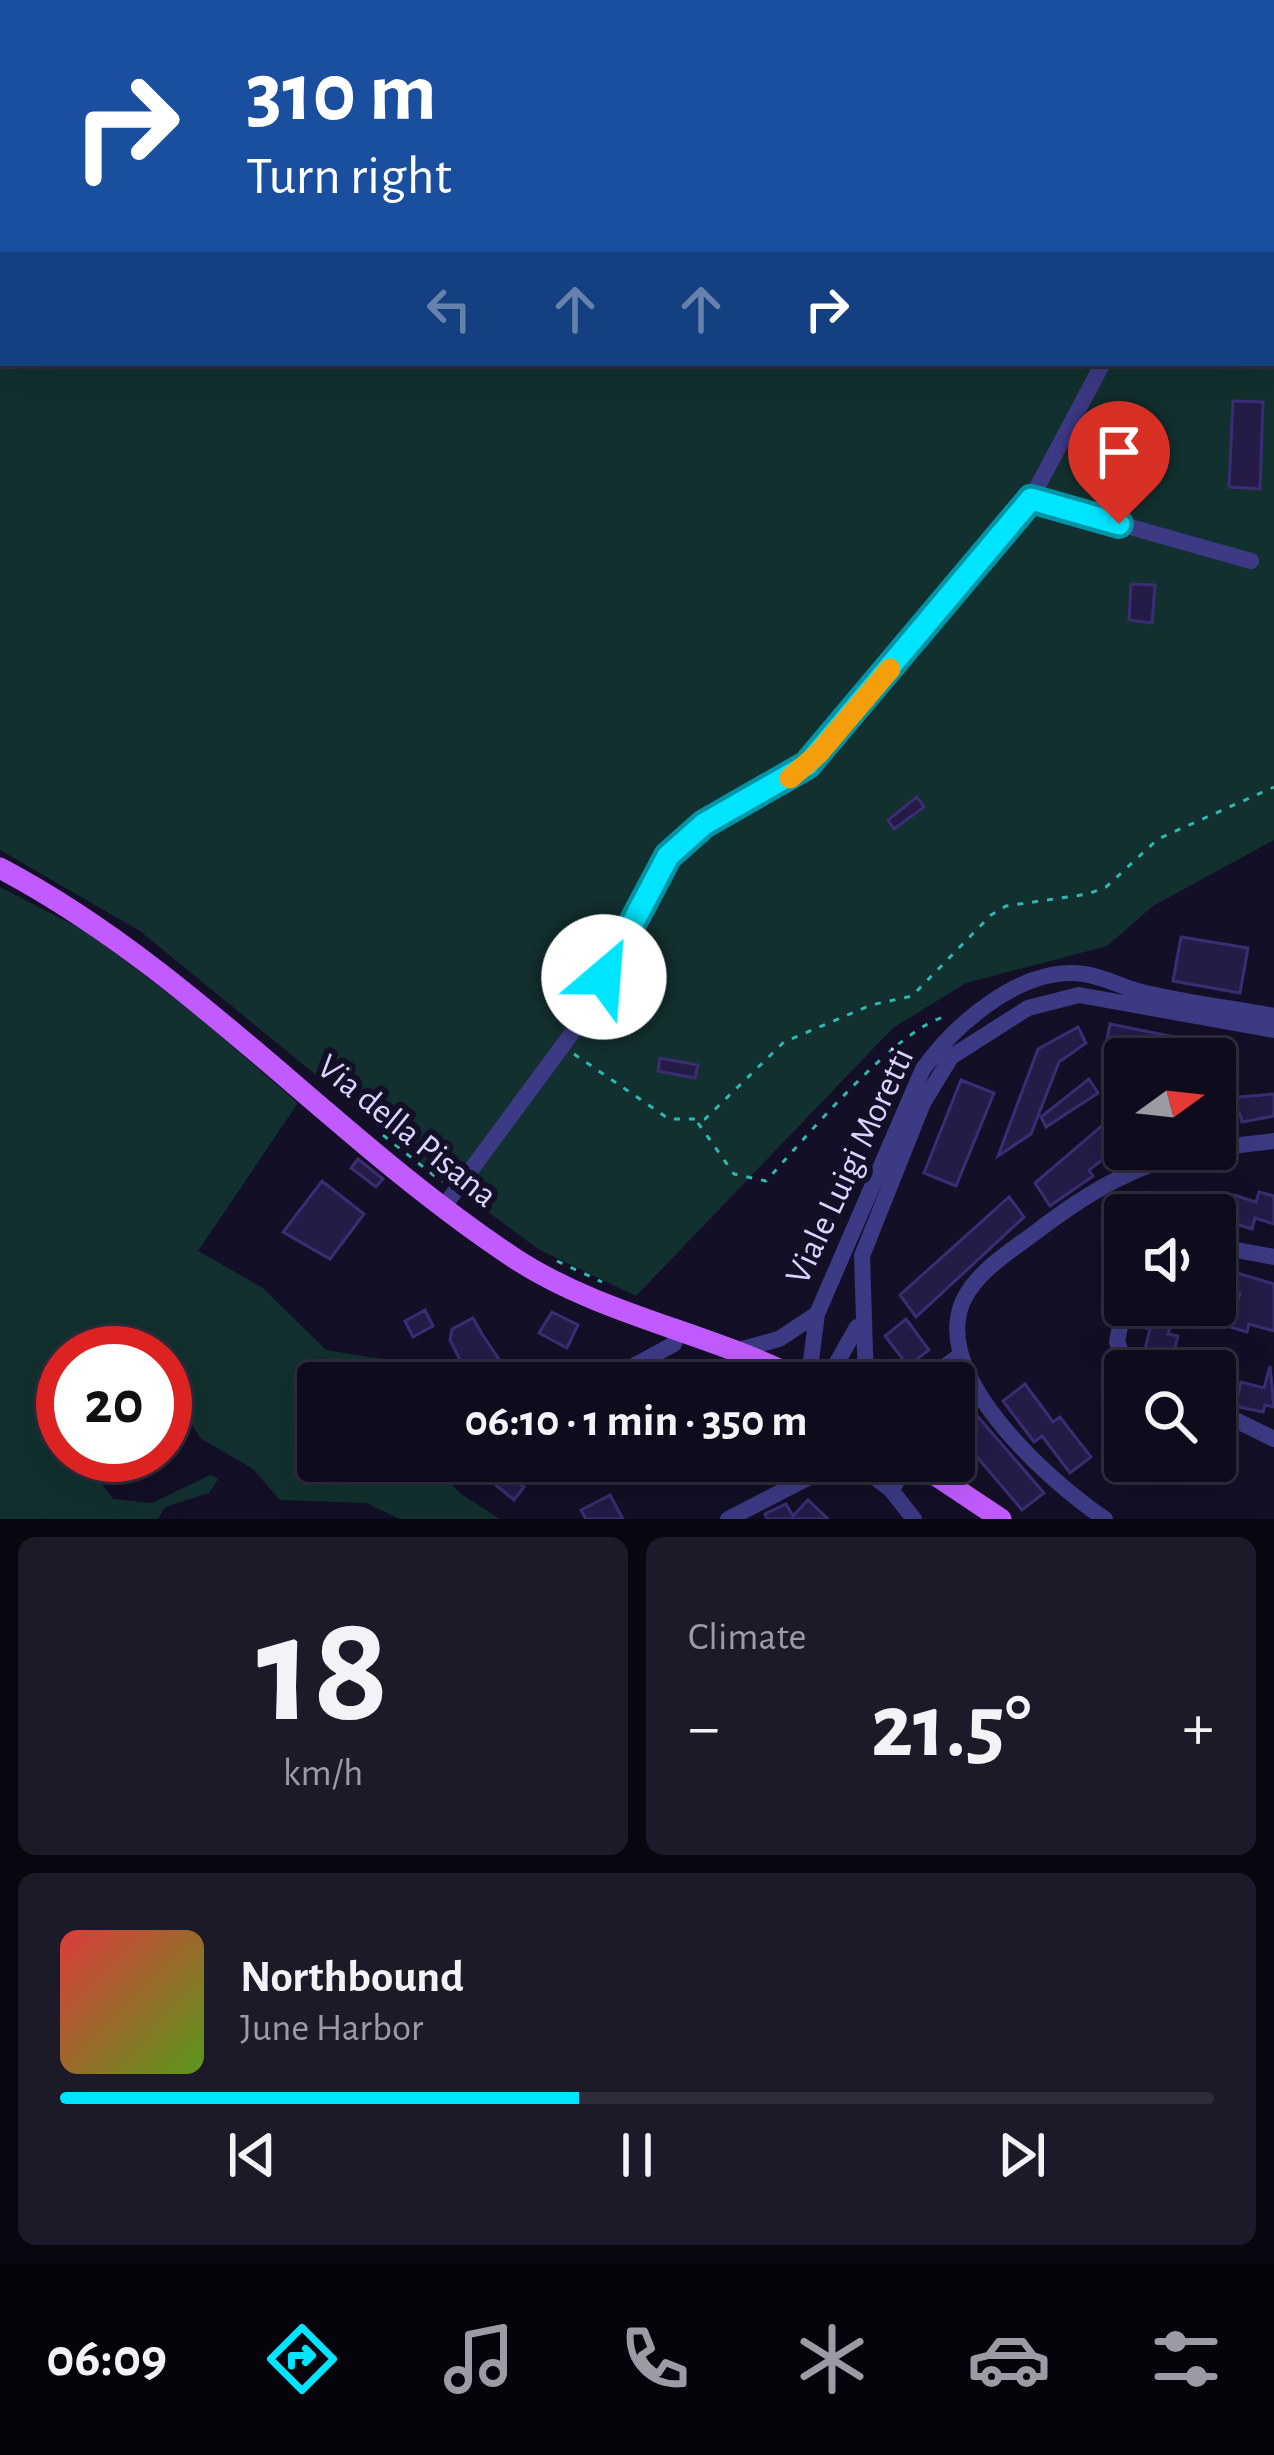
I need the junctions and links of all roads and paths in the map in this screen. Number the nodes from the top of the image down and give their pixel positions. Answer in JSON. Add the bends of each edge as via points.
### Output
{"nodes":[{"id":1,"x":1101,"y":366,"type":"edge"},
{"id":2,"x":1031,"y":499,"type":"junction"},
{"id":3,"x":1251,"y":562,"type":"dead end"},
{"id":4,"x":1274,"y":787,"type":"edge"},
{"id":5,"x":0,"y":868,"type":"edge"},
{"id":6,"x":1085,"y":974,"type":"junction"},
{"id":7,"x":1274,"y":1016,"type":"edge"},
{"id":8,"x":966,"y":1024,"type":"junction"},
{"id":9,"x":989,"y":1030,"type":"junction"},
{"id":10,"x":1274,"y":1030,"type":"edge"},
{"id":11,"x":562,"y":1047,"type":"junction"},
{"id":12,"x":697,"y":1121,"type":"junction"},
{"id":13,"x":368,"y":1123,"type":"dead end"},
{"id":14,"x":1274,"y":1142,"type":"edge"},
{"id":15,"x":1236,"y":1146,"type":"edge"},
{"id":16,"x":1130,"y":1170,"type":"edge"},
{"id":17,"x":449,"y":1198,"type":"junction"},
{"id":18,"x":1236,"y":1250,"type":"edge"},
{"id":19,"x":1274,"y":1257,"type":"edge"},
{"id":20,"x":550,"y":1259,"type":"dead end"},
{"id":21,"x":608,"y":1286,"type":"dead end"},
{"id":22,"x":862,"y":1313,"type":"junction"},
{"id":23,"x":817,"y":1314,"type":"junction"},
{"id":24,"x":677,"y":1332,"type":"junction"},
{"id":25,"x":730,"y":1352,"type":"junction"},
{"id":26,"x":958,"y":1358,"type":"junction"},
{"id":27,"x":641,"y":1362,"type":"edge"},
{"id":28,"x":755,"y":1362,"type":"edge"},
{"id":29,"x":811,"y":1362,"type":"edge"},
{"id":30,"x":837,"y":1362,"type":"edge"},
{"id":31,"x":865,"y":1362,"type":"edge"},
{"id":32,"x":952,"y":1362,"type":"edge"},
{"id":33,"x":1236,"y":1420,"type":"edge"},
{"id":34,"x":1274,"y":1439,"type":"edge"},
{"id":35,"x":800,"y":1482,"type":"edge"},
{"id":36,"x":881,"y":1482,"type":"edge"},
{"id":37,"x":901,"y":1482,"type":"edge"},
{"id":38,"x":948,"y":1482,"type":"edge"},
{"id":39,"x":891,"y":1490,"type":"junction"},
{"id":40,"x":728,"y":1519,"type":"edge"},
{"id":41,"x":914,"y":1519,"type":"edge"},
{"id":42,"x":1000,"y":1519,"type":"edge"},
{"id":43,"x":1105,"y":1519,"type":"edge"}],
"edges":[{"from":1,"to":2,"type":"street"},
{"from":2,"to":3,"type":"street"},
{"from":2,"to":11,"type":"street","via":[[807,765],[704,824],[668,856]]},
{"from":4,"to":12,"type":"path","via":[[1158,838],[1106,886],[1006,906],[912,996],[784,1042]]},
{"from":5,"to":17,"type":"main road","name":"Via della Pisana","via":[[131,946]]},
{"from":6,"to":7,"type":"street","name":"Viale Luigi Moretti"},
{"from":6,"to":8,"type":"street","name":"Viale Luigi Moretti","via":[[1024,985]]},
{"from":6,"to":9,"type":"street","via":[[1012,999],[992,1013]]},
{"from":8,"to":12,"type":"path","via":[[935,1018],[907,1039],[766,1181],[734,1174]]},
{"from":8,"to":23,"type":"street","name":"Viale Luigi Moretti","via":[[915,1083]]},
{"from":9,"to":10,"type":"street","name":"Viale Luigi Moretti","via":[[1037,1004],[1079,994]]},
{"from":9,"to":22,"type":"street","name":"Viale Luigi Moretti","via":[[934,1078],[864,1247]]},
{"from":11,"to":12,"type":"path","via":[[669,1119]]},
{"from":11,"to":17,"type":"street"},
{"from":13,"to":17,"type":"path"},
{"from":14,"to":15,"type":"street"},
{"from":16,"to":26,"type":"street","via":[[982,1275],[958,1316]]},
{"from":17,"to":24,"type":"main road","name":"Via della Pisana","via":[[529,1268]]},
{"from":18,"to":19,"type":"street"},
{"from":20,"to":21,"type":"path"},
{"from":22,"to":30,"type":"street","name":"Viale Luigi Moretti"},
{"from":22,"to":31,"type":"street","name":"Viale Luigi Moretti"},
{"from":23,"to":25,"type":"street","name":"Viale Luigi Moretti","via":[[779,1339]]},
{"from":23,"to":29,"type":"street","name":"Viale Luigi Moretti"},
{"from":24,"to":25,"type":"main road","name":"Via della Pisana"},
{"from":24,"to":27,"type":"street","via":[[674,1344]]},
{"from":25,"to":28,"type":"main road","name":"Via della Pisana"},
{"from":26,"to":32,"type":"street"},
{"from":26,"to":43,"type":"street","via":[[1011,1432]]},
{"from":33,"to":34,"type":"street"},
{"from":35,"to":40,"type":"street"},
{"from":36,"to":39,"type":"street"},
{"from":37,"to":39,"type":"street"},
{"from":38,"to":42,"type":"main road"},
{"from":39,"to":41,"type":"street"}]}
